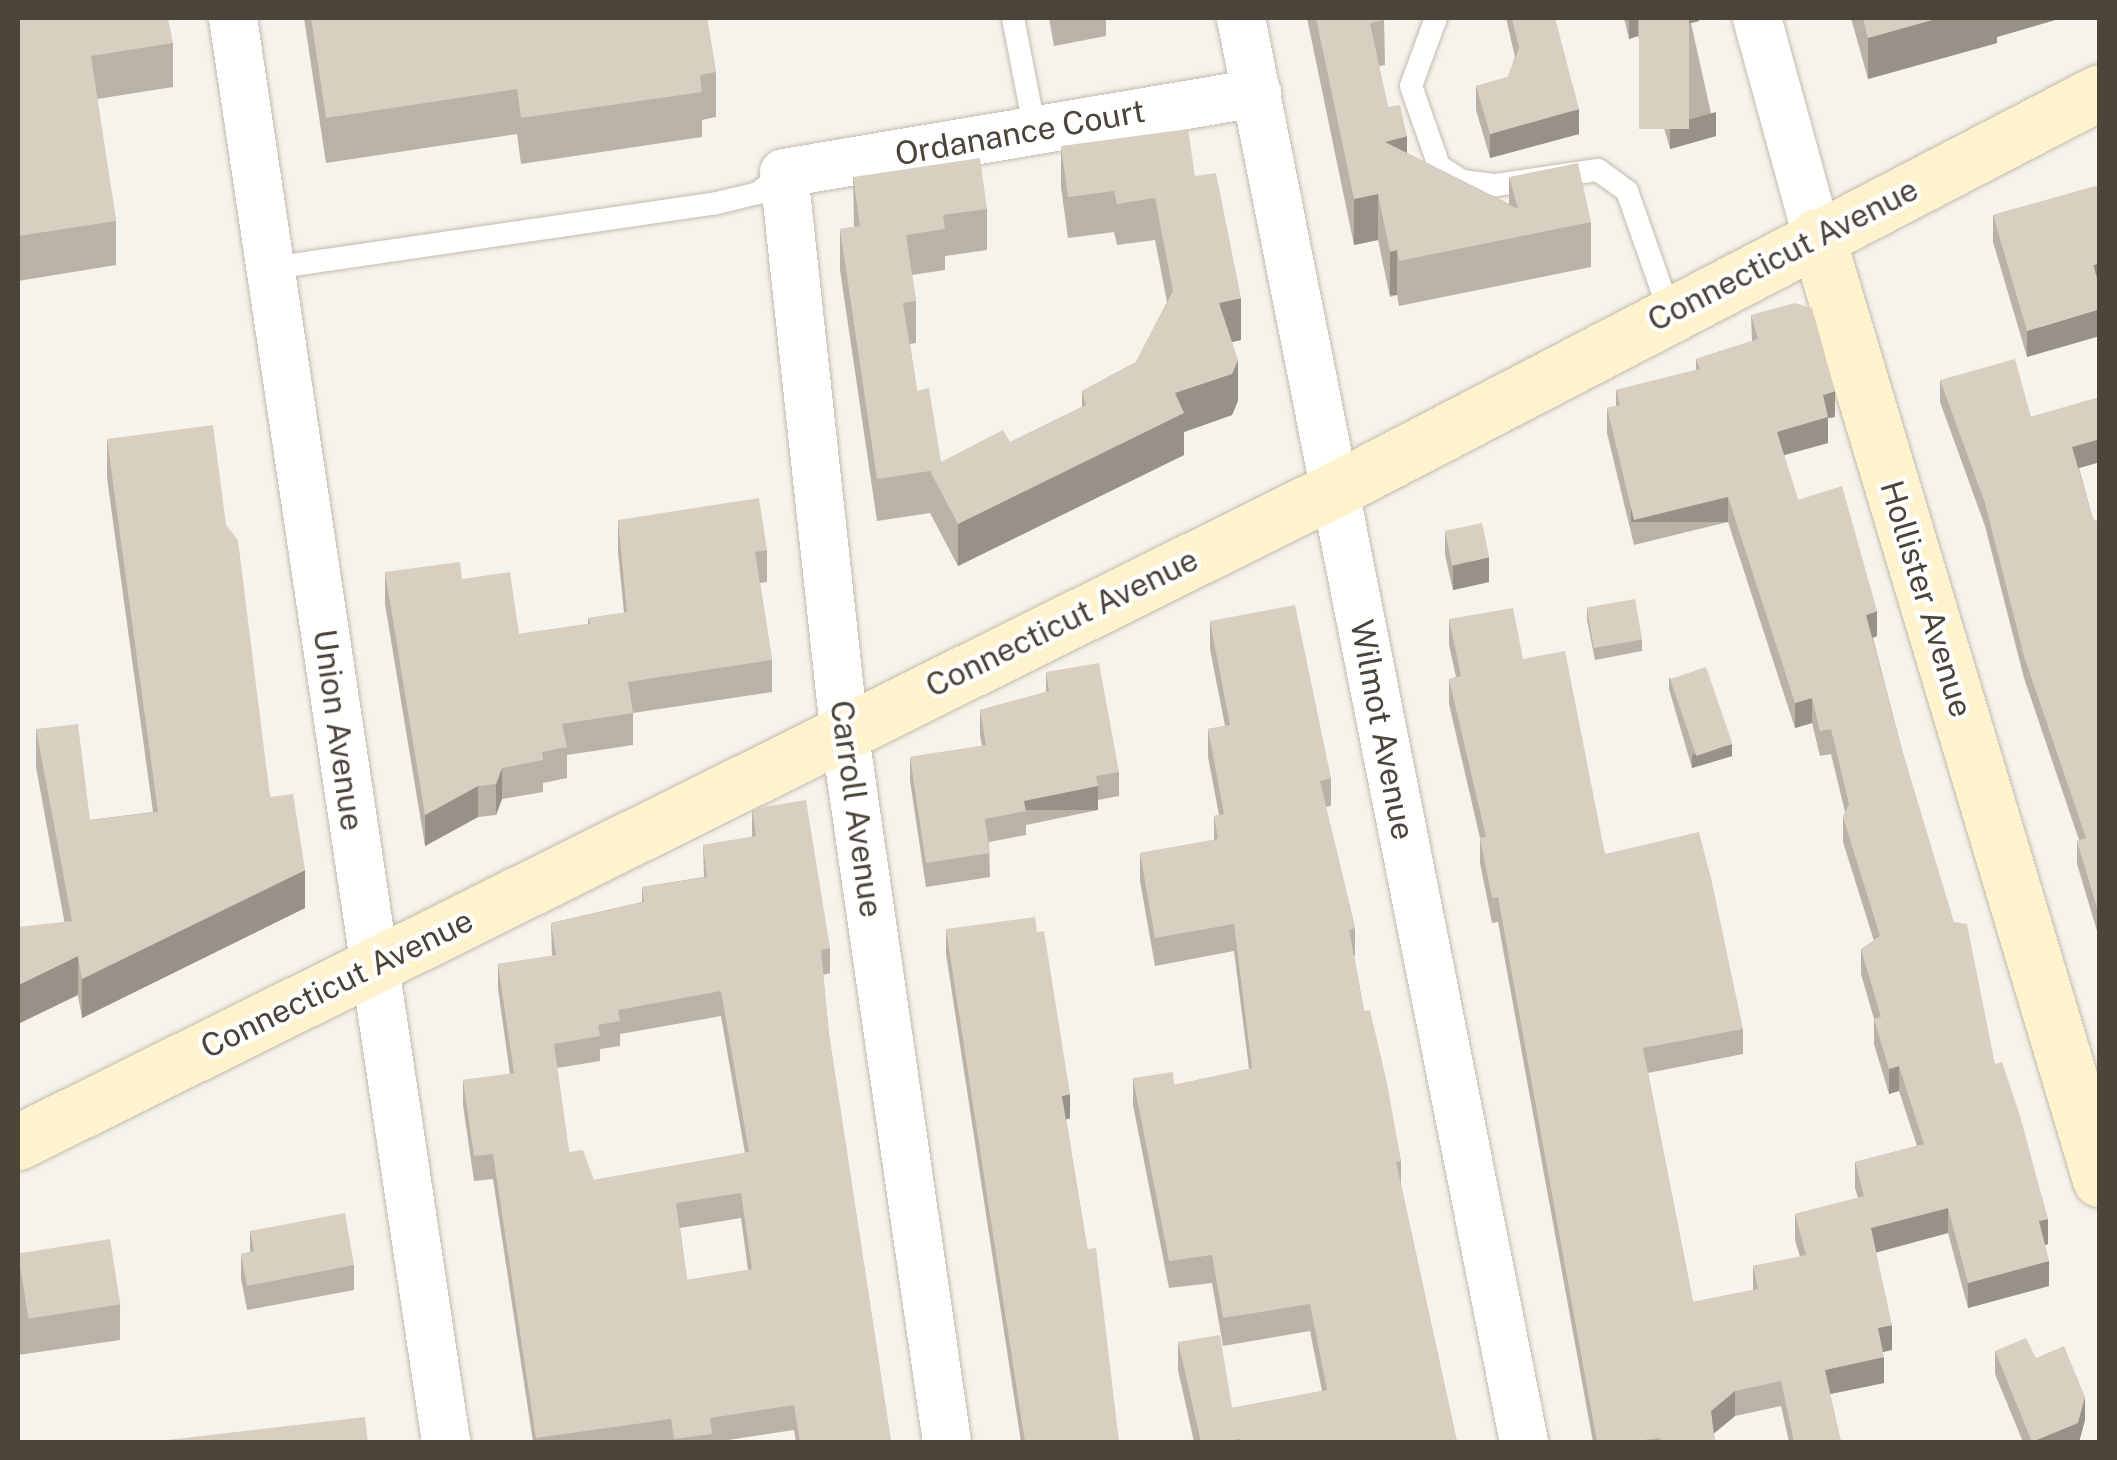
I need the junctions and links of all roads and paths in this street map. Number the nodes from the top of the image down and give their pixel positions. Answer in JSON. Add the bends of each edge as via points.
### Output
{"nodes":[{"id":1,"x":233,"y":18,"type":"edge"},
{"id":2,"x":1013,"y":18,"type":"edge"},
{"id":3,"x":1242,"y":18,"type":"edge"},
{"id":4,"x":1436,"y":18,"type":"edge"},
{"id":5,"x":1758,"y":18,"type":"edge"},
{"id":6,"x":2100,"y":92,"type":"edge"},
{"id":7,"x":1256,"y":93,"type":"junction"},
{"id":8,"x":1035,"y":131,"type":"junction"},
{"id":9,"x":784,"y":173,"type":"junction"},
{"id":10,"x":1817,"y":236,"type":"junction"},
{"id":11,"x":272,"y":268,"type":"junction"},
{"id":12,"x":1670,"y":313,"type":"junction"},
{"id":13,"x":1334,"y":490,"type":"junction"},
{"id":14,"x":844,"y":729,"type":"junction"},
{"id":15,"x":372,"y":967,"type":"junction"},
{"id":16,"x":18,"y":1142,"type":"edge"},
{"id":17,"x":2100,"y":1179,"type":"edge"},
{"id":18,"x":446,"y":1442,"type":"edge"},
{"id":19,"x":947,"y":1442,"type":"edge"},
{"id":20,"x":1524,"y":1442,"type":"edge"}],
"edges":[{"from":1,"to":11,"type":"street","name":"Union Avenue"},
{"from":2,"to":8,"type":"lane"},
{"from":3,"to":7,"type":"street","name":"Wilmot Avenue"},
{"from":4,"to":12,"type":"lane","via":[[1412,86],[1438,166],[1462,181],[1496,185],[1598,170],[1627,190]]},
{"from":5,"to":10,"type":"street","name":"Hollister Avenue"},
{"from":6,"to":10,"type":"main road","name":"Connecticut Avenue"},
{"from":7,"to":8,"type":"street","name":"Ordanance Court"},
{"from":7,"to":13,"type":"street","name":"Wilmot Avenue"},
{"from":8,"to":9,"type":"street","name":"Ordanance Court"},
{"from":9,"to":11,"type":"lane","via":[[758,193],[713,204]]},
{"from":9,"to":14,"type":"street","name":"Carroll Avenue"},
{"from":10,"to":12,"type":"main road","name":"Connecticut Avenue"},
{"from":10,"to":17,"type":"main road","name":"Hollister Avenue"},
{"from":11,"to":15,"type":"street","name":"Union Avenue"},
{"from":12,"to":13,"type":"main road","name":"Connecticut Avenue"},
{"from":13,"to":14,"type":"main road","name":"Connecticut Avenue"},
{"from":13,"to":20,"type":"street","name":"Wilmot Avenue"},
{"from":14,"to":15,"type":"main road","name":"Connecticut Avenue"},
{"from":14,"to":19,"type":"street","name":"Carroll Avenue"},
{"from":15,"to":16,"type":"main road","name":"Connecticut Avenue"},
{"from":15,"to":18,"type":"street","name":"Union Avenue"}]}
